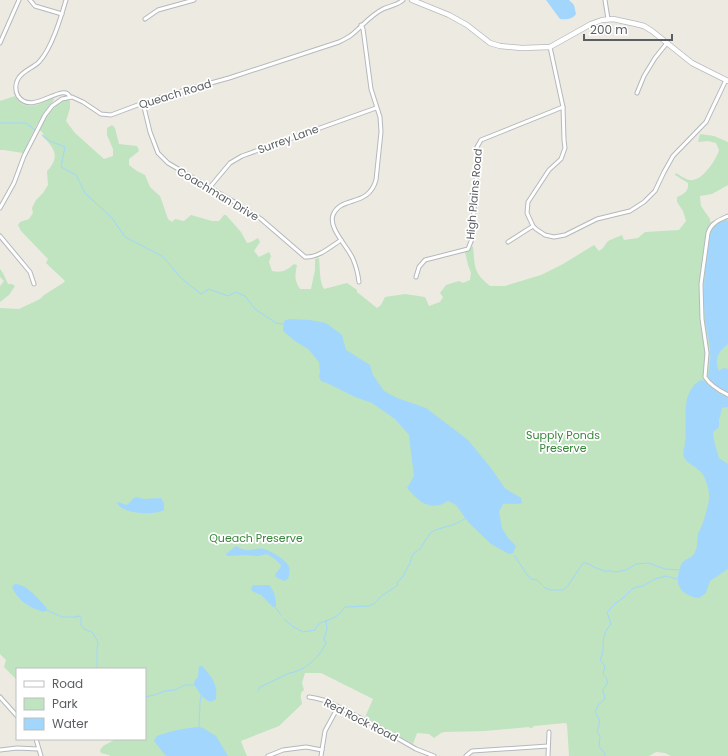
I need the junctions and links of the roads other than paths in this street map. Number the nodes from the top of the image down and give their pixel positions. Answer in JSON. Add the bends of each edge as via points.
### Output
{"nodes":[{"id":1,"x":19,"y":0,"type":"edge"},
{"id":2,"x":30,"y":0,"type":"edge"},
{"id":3,"x":66,"y":0,"type":"edge"},
{"id":4,"x":194,"y":0,"type":"edge"},
{"id":5,"x":403,"y":0,"type":"edge"},
{"id":6,"x":412,"y":0,"type":"edge"},
{"id":7,"x":605,"y":0,"type":"edge"},
{"id":8,"x":62,"y":14,"type":"junction"},
{"id":9,"x":145,"y":18,"type":"dead end"},
{"id":10,"x":608,"y":19,"type":"junction"},
{"id":11,"x":361,"y":25,"type":"junction"},
{"id":12,"x":0,"y":43,"type":"edge"},
{"id":13,"x":667,"y":43,"type":"junction"},
{"id":14,"x":550,"y":47,"type":"junction"},
{"id":15,"x":727,"y":80,"type":"edge"},
{"id":16,"x":637,"y":94,"type":"dead end"},
{"id":17,"x":70,"y":97,"type":"junction"},
{"id":18,"x":143,"y":103,"type":"junction"},
{"id":19,"x":563,"y":107,"type":"junction"},
{"id":20,"x":376,"y":108,"type":"junction"},
{"id":21,"x":210,"y":187,"type":"junction"},
{"id":22,"x":0,"y":208,"type":"edge"},
{"id":23,"x":728,"y":216,"type":"edge"},
{"id":24,"x":533,"y":226,"type":"junction"},
{"id":25,"x":0,"y":236,"type":"edge"},
{"id":26,"x":341,"y":240,"type":"junction"},
{"id":27,"x":508,"y":242,"type":"dead end"},
{"id":28,"x":416,"y":277,"type":"dead end"},
{"id":29,"x":359,"y":282,"type":"dead end"},
{"id":30,"x":34,"y":284,"type":"dead end"},
{"id":31,"x":728,"y":395,"type":"edge"},
{"id":32,"x":0,"y":697,"type":"edge"},
{"id":33,"x":309,"y":697,"type":"dead end"},
{"id":34,"x":338,"y":707,"type":"junction"},
{"id":35,"x":16,"y":715,"type":"edge"},
{"id":36,"x":549,"y":732,"type":"dead end"},
{"id":37,"x":36,"y":740,"type":"edge"},
{"id":38,"x":548,"y":746,"type":"junction"},
{"id":39,"x":38,"y":749,"type":"junction"},
{"id":40,"x":0,"y":750,"type":"edge"},
{"id":41,"x":322,"y":750,"type":"junction"},
{"id":42,"x":41,"y":756,"type":"edge"},
{"id":43,"x":268,"y":756,"type":"edge"},
{"id":44,"x":321,"y":756,"type":"edge"},
{"id":45,"x":434,"y":756,"type":"edge"},
{"id":46,"x":466,"y":756,"type":"edge"},
{"id":47,"x":548,"y":756,"type":"edge"}],
"edges":[{"from":1,"to":12,"type":"street"},
{"from":2,"to":8,"type":"street","via":[[35,6]]},
{"from":3,"to":8,"type":"street"},
{"from":4,"to":9,"type":"street","via":[[158,10]]},
{"from":5,"to":11,"type":"street","name":"Queach Road","via":[[378,12]]},
{"from":6,"to":14,"type":"street","via":[[449,15],[490,43],[522,48]]},
{"from":7,"to":10,"type":"street"},
{"from":8,"to":17,"type":"street","via":[[44,55],[38,63],[19,76],[16,91],[20,98],[28,103],[62,92],[69,94]]},
{"from":10,"to":13,"type":"street","via":[[644,26]]},
{"from":10,"to":14,"type":"street","via":[[596,22]]},
{"from":11,"to":18,"type":"street","name":"Queach Road","via":[[349,36],[334,44]]},
{"from":11,"to":20,"type":"street"},
{"from":13,"to":15,"type":"street","via":[[692,63]]},
{"from":13,"to":16,"type":"street","via":[[644,76]]},
{"from":14,"to":19,"type":"street"},
{"from":15,"to":24,"type":"street","via":[[706,122],[673,156],[655,191],[644,202],[630,211],[597,219],[565,235],[545,235]]},
{"from":17,"to":18,"type":"street","name":"Queach Road","via":[[105,115],[115,115]]},
{"from":17,"to":22,"type":"street","via":[[56,103],[45,115]]},
{"from":18,"to":21,"type":"street","name":"Coachman Drive","via":[[158,153],[168,163]]},
{"from":19,"to":24,"type":"street","via":[[565,148],[561,159],[549,170],[528,202],[527,213]]},
{"from":19,"to":28,"type":"street","name":"High Plains Road","via":[[481,140],[477,147],[472,239],[468,250],[425,260],[419,267]]},
{"from":20,"to":21,"type":"street","name":"Surrey Lane","via":[[242,156],[230,163]]},
{"from":20,"to":26,"type":"street","via":[[380,117],[381,132],[376,180],[367,195],[336,209],[332,222]]},
{"from":21,"to":26,"type":"street","name":"Coachman Drive","via":[[261,219],[305,257],[316,256]]},
{"from":23,"to":31,"type":"street","via":[[709,228],[701,293],[707,349],[705,377]]},
{"from":24,"to":27,"type":"street"},
{"from":25,"to":30,"type":"street","via":[[30,272]]},
{"from":26,"to":29,"type":"street","via":[[352,257]]},
{"from":32,"to":35,"type":"street"},
{"from":33,"to":34,"type":"street","name":"Red Rock Road","via":[[327,701]]},
{"from":34,"to":41,"type":"street","via":[[325,731]]},
{"from":34,"to":45,"type":"street","name":"Red Rock Road"},
{"from":36,"to":38,"type":"street"},
{"from":37,"to":39,"type":"street"},
{"from":38,"to":46,"type":"street","via":[[472,750]]},
{"from":38,"to":47,"type":"street"},
{"from":39,"to":40,"type":"street"},
{"from":39,"to":42,"type":"street"},
{"from":41,"to":43,"type":"street","via":[[306,747],[283,750]]},
{"from":41,"to":44,"type":"street"}]}
